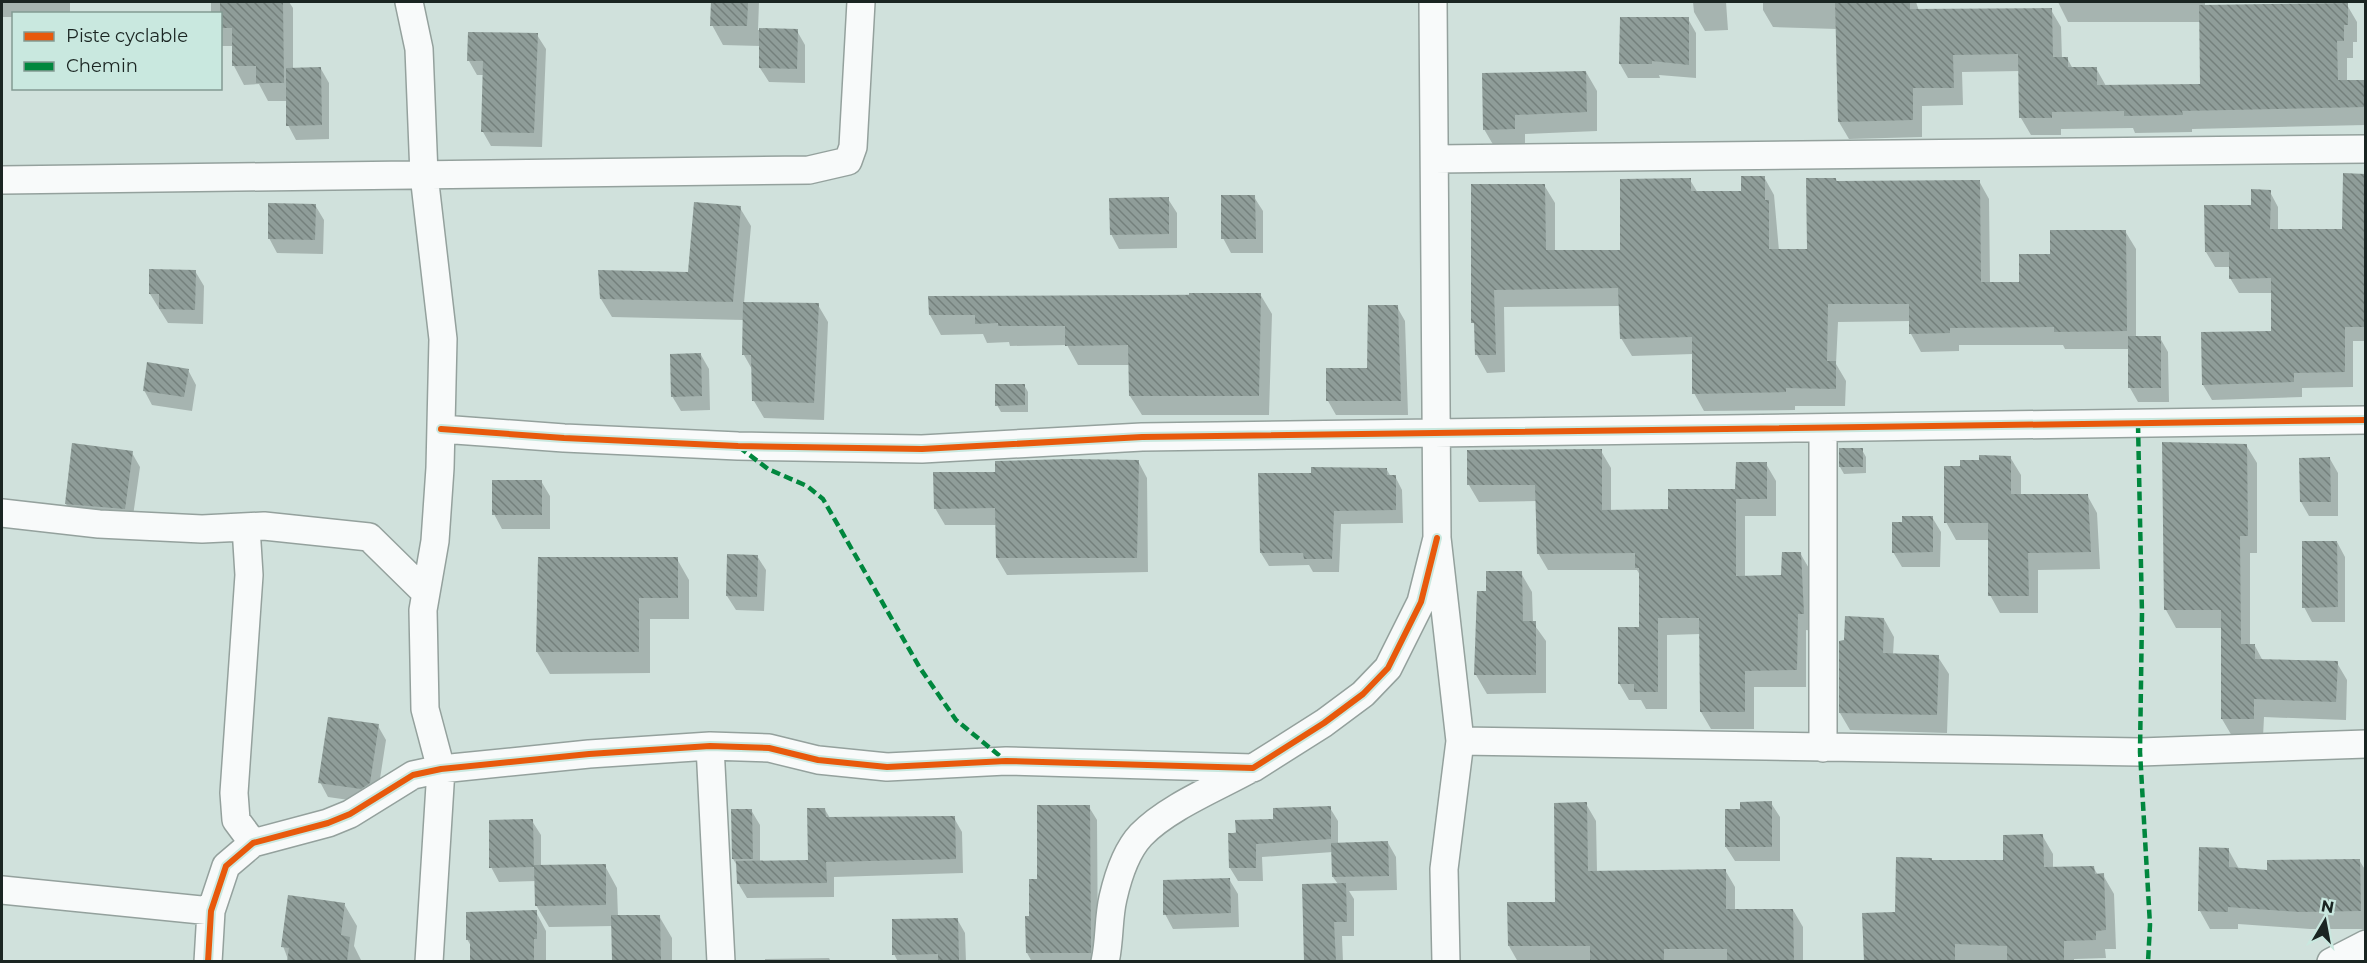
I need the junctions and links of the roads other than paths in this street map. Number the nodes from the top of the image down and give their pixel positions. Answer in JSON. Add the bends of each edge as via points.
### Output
{"nodes":[{"id":1,"x":409,"y":2,"type":"edge"},
{"id":2,"x":861,"y":2,"type":"edge"},
{"id":3,"x":1433,"y":2,"type":"edge"},
{"id":4,"x":2366,"y":149,"type":"edge"},
{"id":5,"x":1435,"y":159,"type":"junction"},
{"id":6,"x":424,"y":175,"type":"junction"},
{"id":7,"x":2,"y":180,"type":"edge"},
{"id":8,"x":2366,"y":420,"type":"edge"},
{"id":9,"x":441,"y":429,"type":"junction"},
{"id":10,"x":1823,"y":429,"type":"junction"},
{"id":11,"x":1436,"y":434,"type":"junction"},
{"id":12,"x":2,"y":513,"type":"edge"},
{"id":13,"x":246,"y":527,"type":"junction"},
{"id":14,"x":1437,"y":538,"type":"junction"},
{"id":15,"x":425,"y":592,"type":"junction"},
{"id":16,"x":1460,"y":741,"type":"junction"},
{"id":17,"x":2366,"y":744,"type":"edge"},
{"id":18,"x":710,"y":746,"type":"junction"},
{"id":19,"x":1823,"y":748,"type":"junction"},
{"id":20,"x":1253,"y":768,"type":"junction"},
{"id":21,"x":441,"y":769,"type":"junction"},
{"id":22,"x":253,"y":843,"type":"junction"},
{"id":23,"x":2,"y":890,"type":"edge"},
{"id":24,"x":211,"y":911,"type":"junction"},
{"id":25,"x":2366,"y":944,"type":"edge"},
{"id":26,"x":1447,"y":961,"type":"edge"},
{"id":27,"x":208,"y":962,"type":"edge"},
{"id":28,"x":429,"y":962,"type":"edge"},
{"id":29,"x":721,"y":962,"type":"edge"},
{"id":30,"x":1105,"y":962,"type":"edge"},
{"id":31,"x":2331,"y":962,"type":"edge"}],
"edges":[{"from":1,"to":6,"type":"street","via":[[419,49]]},
{"from":2,"to":6,"type":"street","via":[[853,147],[848,160],[809,170]]},
{"from":3,"to":5,"type":"street"},
{"from":4,"to":5,"type":"street"},
{"from":5,"to":11,"type":"street"},
{"from":6,"to":7,"type":"street"},
{"from":6,"to":9,"type":"street","via":[[443,339]]},
{"from":8,"to":10,"type":"street"},
{"from":9,"to":11,"type":"street","via":[[726,446],[922,449],[1142,437]]},
{"from":9,"to":15,"type":"street","via":[[435,542]]},
{"from":10,"to":11,"type":"street"},
{"from":10,"to":19,"type":"street"},
{"from":11,"to":14,"type":"street"},
{"from":12,"to":13,"type":"street","via":[[99,524]]},
{"from":13,"to":15,"type":"street","via":[[369,537]]},
{"from":13,"to":22,"type":"street","via":[[249,575],[234,793],[236,820]]},
{"from":14,"to":16,"type":"street"},
{"from":14,"to":20,"type":"street","via":[[1421,602],[1388,668],[1363,694],[1324,723]]},
{"from":15,"to":21,"type":"street","via":[[425,709]]},
{"from":16,"to":19,"type":"street"},
{"from":16,"to":26,"type":"street","via":[[1444,869]]},
{"from":17,"to":19,"type":"street","via":[[2140,752]]},
{"from":18,"to":20,"type":"street","via":[[769,748],[818,760],[887,767],[1006,762]]},
{"from":18,"to":21,"type":"street"},
{"from":18,"to":29,"type":"street"},
{"from":20,"to":30,"type":"street","via":[[1165,817],[1141,835],[1128,854],[1113,900]]},
{"from":21,"to":22,"type":"street","via":[[413,775],[328,823]]},
{"from":21,"to":28,"type":"street"},
{"from":22,"to":24,"type":"street","via":[[226,866]]},
{"from":23,"to":24,"type":"street"},
{"from":24,"to":27,"type":"street"},
{"from":25,"to":31,"type":"street"}]}
